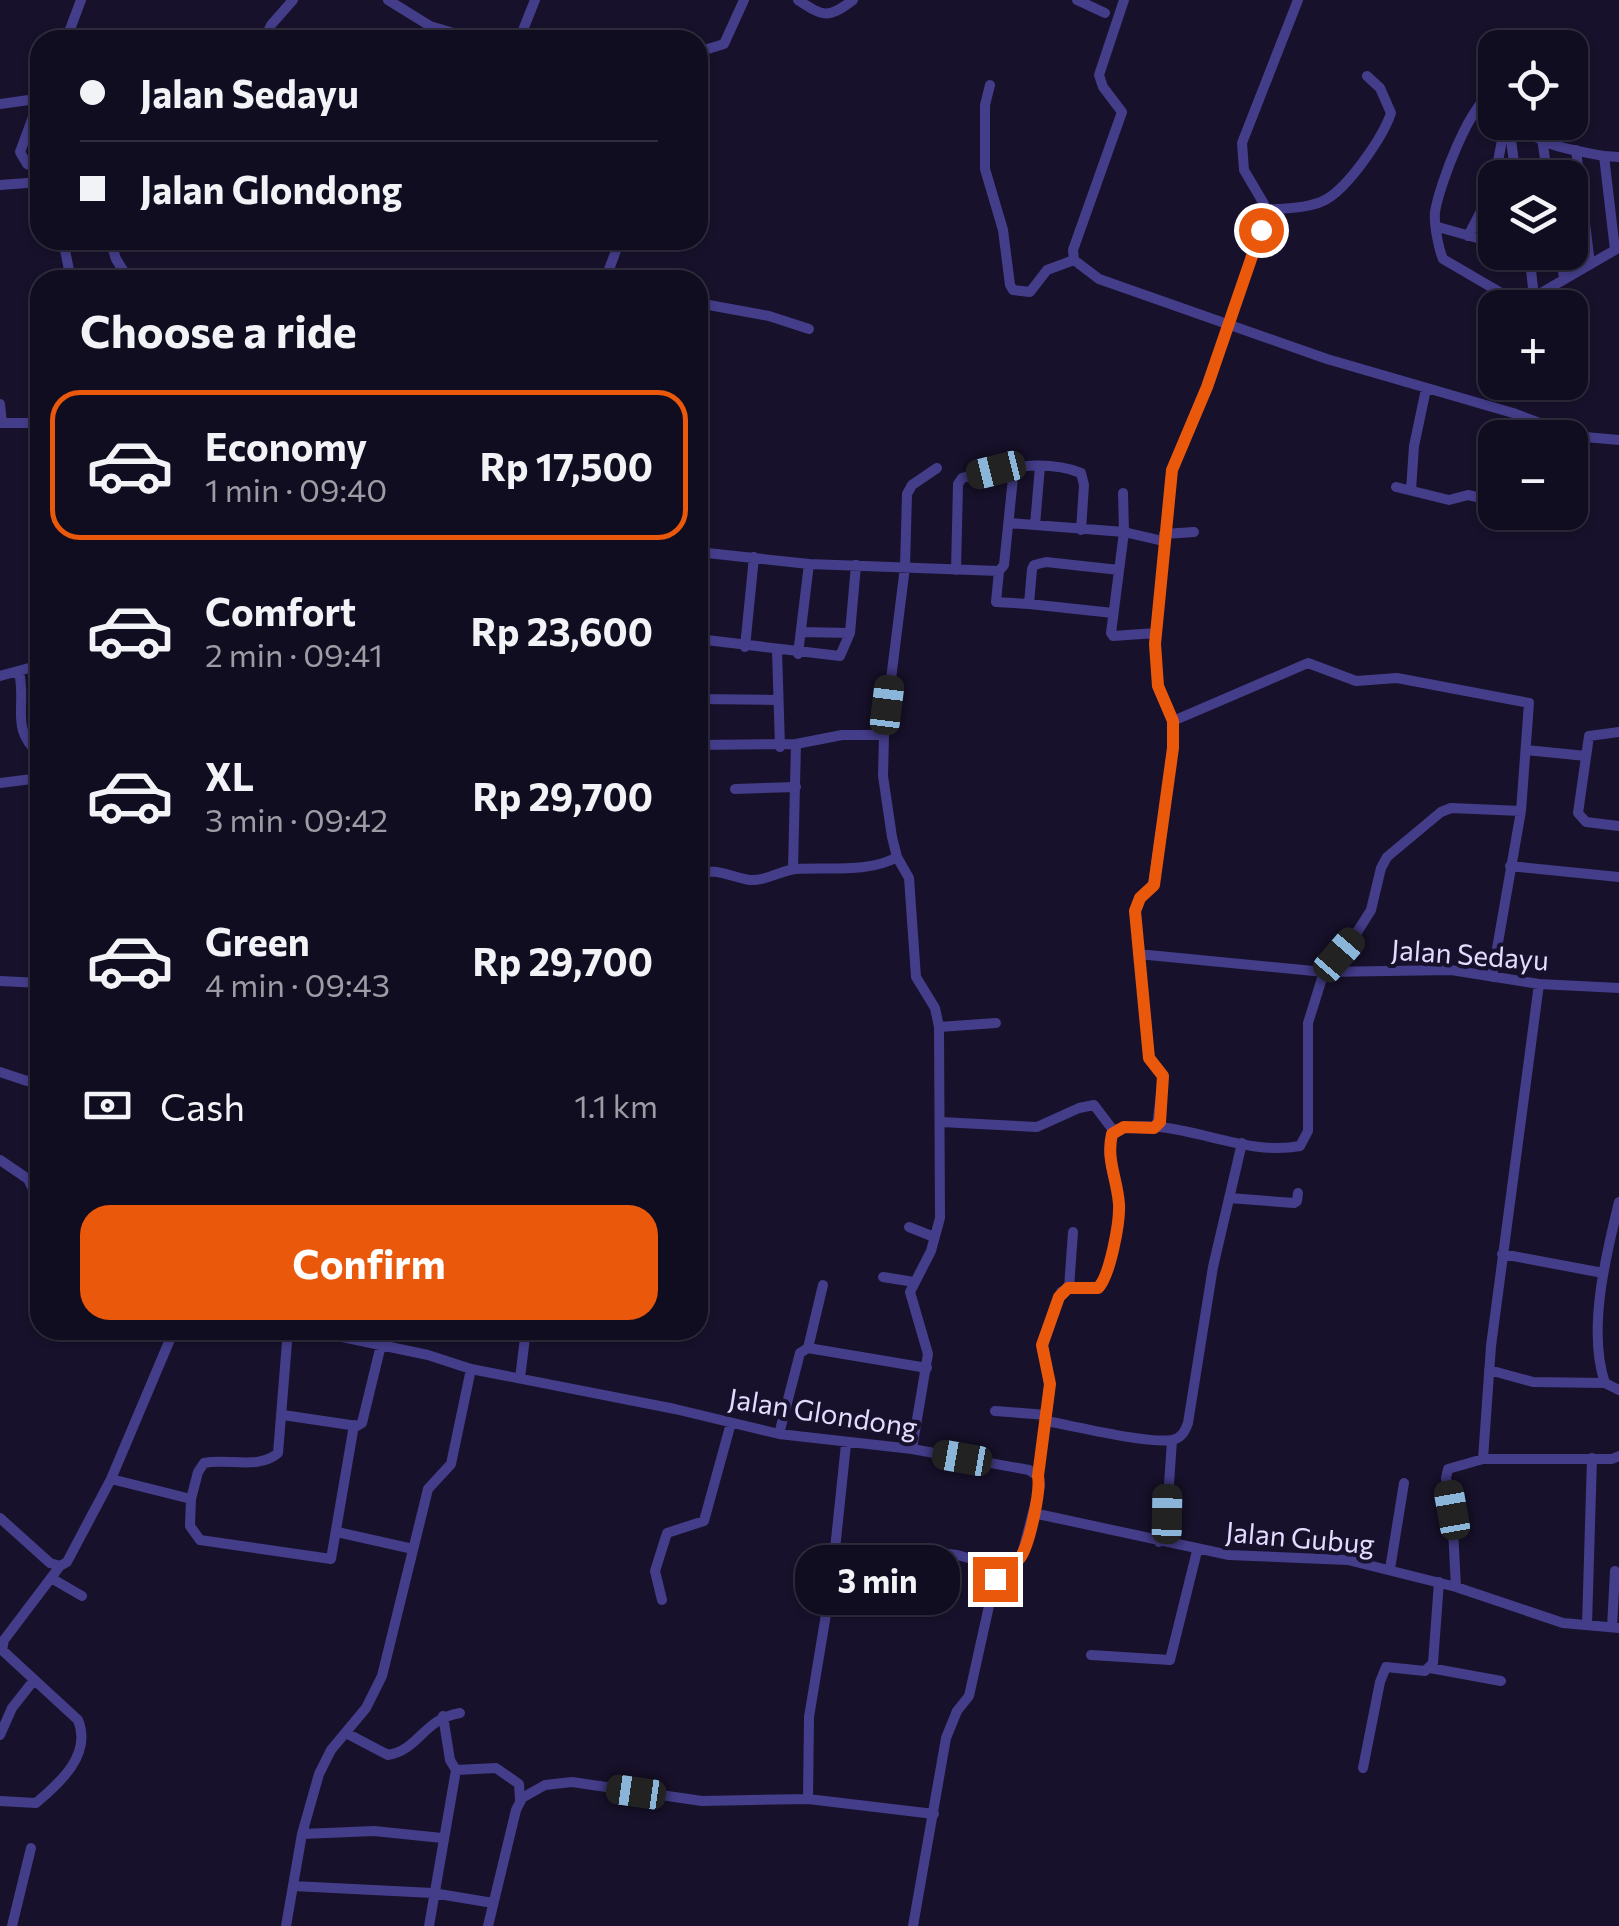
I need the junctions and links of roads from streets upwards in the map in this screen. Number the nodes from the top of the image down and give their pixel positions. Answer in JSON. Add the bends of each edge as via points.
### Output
{"nodes":[{"id":1,"x":82,"y":0,"type":"edge"},
{"id":2,"x":294,"y":0,"type":"edge"},
{"id":3,"x":388,"y":0,"type":"edge"},
{"id":4,"x":536,"y":0,"type":"edge"},
{"id":5,"x":744,"y":0,"type":"edge"},
{"id":6,"x":798,"y":0,"type":"edge"},
{"id":7,"x":853,"y":0,"type":"edge"},
{"id":8,"x":1077,"y":0,"type":"edge"},
{"id":9,"x":1124,"y":0,"type":"edge"},
{"id":10,"x":1298,"y":0,"type":"edge"},
{"id":11,"x":1105,"y":13,"type":"dead end"},
{"id":12,"x":70,"y":30,"type":"edge"},
{"id":13,"x":269,"y":30,"type":"edge"},
{"id":14,"x":445,"y":30,"type":"edge"},
{"id":15,"x":523,"y":30,"type":"edge"},
{"id":16,"x":708,"y":49,"type":"edge"},
{"id":17,"x":1367,"y":76,"type":"dead end"},
{"id":18,"x":990,"y":85,"type":"dead end"},
{"id":19,"x":30,"y":100,"type":"edge"},
{"id":20,"x":0,"y":104,"type":"edge"},
{"id":21,"x":1478,"y":107,"type":"edge"},
{"id":22,"x":30,"y":122,"type":"edge"},
{"id":23,"x":1502,"y":140,"type":"edge"},
{"id":24,"x":1542,"y":140,"type":"joint"},
{"id":25,"x":1576,"y":150,"type":"junction"},
{"id":26,"x":1604,"y":156,"type":"junction"},
{"id":27,"x":1619,"y":157,"type":"edge"},
{"id":28,"x":1545,"y":160,"type":"edge"},
{"id":29,"x":30,"y":164,"type":"edge"},
{"id":30,"x":30,"y":183,"type":"edge"},
{"id":31,"x":0,"y":185,"type":"edge"},
{"id":32,"x":1264,"y":210,"type":"junction"},
{"id":33,"x":1438,"y":227,"type":"junction"},
{"id":34,"x":1468,"y":236,"type":"junction"},
{"id":35,"x":1478,"y":239,"type":"edge"},
{"id":36,"x":1074,"y":260,"type":"junction"},
{"id":37,"x":1590,"y":264,"type":"junction"},
{"id":38,"x":1563,"y":270,"type":"edge"},
{"id":39,"x":1564,"y":278,"type":"junction"},
{"id":40,"x":1497,"y":290,"type":"edge"},
{"id":41,"x":1545,"y":290,"type":"edge"},
{"id":42,"x":708,"y":305,"type":"edge"},
{"id":43,"x":1228,"y":325,"type":"junction"},
{"id":44,"x":809,"y":329,"type":"dead end"},
{"id":45,"x":1426,"y":389,"type":"junction"},
{"id":46,"x":0,"y":404,"type":"edge"},
{"id":47,"x":1532,"y":420,"type":"edge"},
{"id":48,"x":1,"y":422,"type":"edge"},
{"id":49,"x":30,"y":423,"type":"edge"},
{"id":50,"x":1588,"y":437,"type":"edge"},
{"id":51,"x":1619,"y":440,"type":"edge"},
{"id":52,"x":1040,"y":466,"type":"junction"},
{"id":53,"x":937,"y":468,"type":"dead end"},
{"id":54,"x":1014,"y":468,"type":"junction"},
{"id":55,"x":1396,"y":487,"type":"dead end"},
{"id":56,"x":1411,"y":490,"type":"junction"},
{"id":57,"x":1124,"y":493,"type":"dead end"},
{"id":58,"x":1478,"y":497,"type":"edge"},
{"id":59,"x":1010,"y":523,"type":"junction"},
{"id":60,"x":1035,"y":525,"type":"junction"},
{"id":61,"x":1082,"y":530,"type":"junction"},
{"id":62,"x":1124,"y":532,"type":"junction"},
{"id":63,"x":1194,"y":532,"type":"dead end"},
{"id":64,"x":1163,"y":537,"type":"junction"},
{"id":65,"x":708,"y":553,"type":"edge"},
{"id":66,"x":754,"y":557,"type":"junction"},
{"id":67,"x":808,"y":564,"type":"junction"},
{"id":68,"x":856,"y":565,"type":"junction"},
{"id":69,"x":905,"y":568,"type":"junction"},
{"id":70,"x":956,"y":570,"type":"junction"},
{"id":71,"x":1119,"y":570,"type":"junction"},
{"id":72,"x":999,"y":571,"type":"junction"},
{"id":73,"x":1030,"y":604,"type":"junction"},
{"id":74,"x":1114,"y":613,"type":"junction"},
{"id":75,"x":801,"y":632,"type":"junction"},
{"id":76,"x":850,"y":633,"type":"junction"},
{"id":77,"x":1156,"y":633,"type":"junction"},
{"id":78,"x":708,"y":641,"type":"edge"},
{"id":79,"x":745,"y":647,"type":"junction"},
{"id":80,"x":777,"y":650,"type":"junction"},
{"id":81,"x":798,"y":654,"type":"junction"},
{"id":82,"x":30,"y":668,"type":"edge"},
{"id":83,"x":19,"y":672,"type":"junction"},
{"id":84,"x":0,"y":676,"type":"edge"},
{"id":85,"x":708,"y":699,"type":"edge"},
{"id":86,"x":777,"y":700,"type":"junction"},
{"id":87,"x":1173,"y":721,"type":"junction"},
{"id":88,"x":1619,"y":732,"type":"edge"},
{"id":89,"x":884,"y":735,"type":"junction"},
{"id":90,"x":30,"y":742,"type":"edge"},
{"id":91,"x":796,"y":744,"type":"junction"},
{"id":92,"x":708,"y":745,"type":"edge"},
{"id":93,"x":780,"y":747,"type":"junction"},
{"id":94,"x":1526,"y":750,"type":"junction"},
{"id":95,"x":1586,"y":756,"type":"junction"},
{"id":96,"x":30,"y":780,"type":"edge"},
{"id":97,"x":0,"y":784,"type":"edge"},
{"id":98,"x":796,"y":787,"type":"junction"},
{"id":99,"x":735,"y":789,"type":"dead end"},
{"id":100,"x":1521,"y":811,"type":"junction"},
{"id":101,"x":1619,"y":826,"type":"edge"},
{"id":102,"x":897,"y":857,"type":"junction"},
{"id":103,"x":1510,"y":866,"type":"junction"},
{"id":104,"x":794,"y":868,"type":"junction"},
{"id":105,"x":708,"y":872,"type":"edge"},
{"id":106,"x":1619,"y":876,"type":"edge"},
{"id":107,"x":1138,"y":954,"type":"junction"},
{"id":108,"x":1324,"y":972,"type":"junction"},
{"id":109,"x":1492,"y":977,"type":"junction"},
{"id":110,"x":0,"y":981,"type":"edge"},
{"id":111,"x":30,"y":982,"type":"edge"},
{"id":112,"x":1539,"y":984,"type":"junction"},
{"id":113,"x":1619,"y":988,"type":"edge"},
{"id":114,"x":996,"y":1023,"type":"dead end"},
{"id":115,"x":939,"y":1027,"type":"junction"},
{"id":116,"x":0,"y":1072,"type":"edge"},
{"id":117,"x":30,"y":1080,"type":"edge"},
{"id":118,"x":941,"y":1122,"type":"junction"},
{"id":119,"x":1158,"y":1126,"type":"junction"},
{"id":120,"x":1114,"y":1130,"type":"junction"},
{"id":121,"x":1242,"y":1143,"type":"junction"},
{"id":122,"x":0,"y":1160,"type":"edge"},
{"id":123,"x":30,"y":1183,"type":"edge"},
{"id":124,"x":1298,"y":1193,"type":"dead end"},
{"id":125,"x":1230,"y":1198,"type":"junction"},
{"id":126,"x":1619,"y":1202,"type":"edge"},
{"id":127,"x":909,"y":1227,"type":"dead end"},
{"id":128,"x":1072,"y":1232,"type":"dead end"},
{"id":129,"x":934,"y":1237,"type":"junction"},
{"id":130,"x":1502,"y":1254,"type":"junction"},
{"id":131,"x":1603,"y":1274,"type":"junction"},
{"id":132,"x":883,"y":1277,"type":"dead end"},
{"id":133,"x":914,"y":1282,"type":"junction"},
{"id":134,"x":823,"y":1285,"type":"dead end"},
{"id":135,"x":1068,"y":1288,"type":"junction"},
{"id":136,"x":170,"y":1340,"type":"edge"},
{"id":137,"x":287,"y":1340,"type":"edge"},
{"id":138,"x":354,"y":1340,"type":"edge"},
{"id":139,"x":525,"y":1340,"type":"edge"},
{"id":140,"x":381,"y":1346,"type":"junction"},
{"id":141,"x":808,"y":1348,"type":"junction"},
{"id":142,"x":927,"y":1368,"type":"junction"},
{"id":143,"x":472,"y":1369,"type":"junction"},
{"id":144,"x":1489,"y":1370,"type":"junction"},
{"id":145,"x":520,"y":1378,"type":"junction"},
{"id":146,"x":1605,"y":1384,"type":"junction"},
{"id":147,"x":1619,"y":1390,"type":"edge"},
{"id":148,"x":995,"y":1411,"type":"dead end"},
{"id":149,"x":283,"y":1415,"type":"junction"},
{"id":150,"x":1046,"y":1418,"type":"junction"},
{"id":151,"x":731,"y":1422,"type":"junction"},
{"id":152,"x":354,"y":1425,"type":"junction"},
{"id":153,"x":779,"y":1434,"type":"junction"},
{"id":154,"x":1172,"y":1440,"type":"junction"},
{"id":155,"x":846,"y":1444,"type":"junction"},
{"id":156,"x":912,"y":1449,"type":"junction"},
{"id":157,"x":1592,"y":1458,"type":"junction"},
{"id":158,"x":1618,"y":1458,"type":"edge"},
{"id":159,"x":1483,"y":1460,"type":"junction"},
{"id":160,"x":1038,"y":1476,"type":"junction"},
{"id":161,"x":111,"y":1479,"type":"junction"},
{"id":162,"x":1404,"y":1483,"type":"dead end"},
{"id":163,"x":191,"y":1499,"type":"junction"},
{"id":164,"x":1034,"y":1513,"type":"junction"},
{"id":165,"x":0,"y":1518,"type":"edge"},
{"id":166,"x":337,"y":1532,"type":"junction"},
{"id":167,"x":1159,"y":1542,"type":"junction"},
{"id":168,"x":413,"y":1549,"type":"junction"},
{"id":169,"x":1197,"y":1550,"type":"junction"},
{"id":170,"x":60,"y":1566,"type":"junction"},
{"id":171,"x":1003,"y":1568,"type":"junction"},
{"id":172,"x":1390,"y":1569,"type":"junction"},
{"id":173,"x":1616,"y":1571,"type":"dead end"},
{"id":174,"x":52,"y":1578,"type":"junction"},
{"id":175,"x":832,"y":1578,"type":"junction"},
{"id":176,"x":1438,"y":1582,"type":"junction"},
{"id":177,"x":1456,"y":1587,"type":"junction"},
{"id":178,"x":82,"y":1596,"type":"dead end"},
{"id":179,"x":662,"y":1600,"type":"dead end"},
{"id":180,"x":1587,"y":1625,"type":"junction"},
{"id":181,"x":1615,"y":1628,"type":"edge"},
{"id":182,"x":1091,"y":1655,"type":"dead end"},
{"id":183,"x":1430,"y":1668,"type":"junction"},
{"id":184,"x":34,"y":1680,"type":"junction"},
{"id":185,"x":1500,"y":1681,"type":"dead end"},
{"id":186,"x":460,"y":1713,"type":"dead end"},
{"id":187,"x":443,"y":1716,"type":"junction"},
{"id":188,"x":346,"y":1733,"type":"junction"},
{"id":189,"x":0,"y":1734,"type":"edge"},
{"id":190,"x":1363,"y":1768,"type":"dead end"},
{"id":191,"x":456,"y":1770,"type":"junction"},
{"id":192,"x":808,"y":1799,"type":"junction"},
{"id":193,"x":520,"y":1800,"type":"junction"},
{"id":194,"x":0,"y":1801,"type":"edge"},
{"id":195,"x":934,"y":1814,"type":"junction"},
{"id":196,"x":302,"y":1834,"type":"junction"},
{"id":197,"x":442,"y":1838,"type":"junction"},
{"id":198,"x":31,"y":1848,"type":"dead end"},
{"id":199,"x":293,"y":1886,"type":"junction"},
{"id":200,"x":433,"y":1894,"type":"junction"},
{"id":201,"x":493,"y":1902,"type":"junction"},
{"id":202,"x":12,"y":1926,"type":"edge"},
{"id":203,"x":286,"y":1926,"type":"edge"},
{"id":204,"x":428,"y":1926,"type":"edge"},
{"id":205,"x":488,"y":1926,"type":"edge"},
{"id":206,"x":913,"y":1926,"type":"edge"}],
"edges":[{"from":1,"to":12,"type":"street"},
{"from":2,"to":13,"type":"street"},
{"from":3,"to":14,"type":"street"},
{"from":4,"to":15,"type":"street"},
{"from":5,"to":16,"type":"street","via":[[724,44]]},
{"from":6,"to":7,"type":"street","via":[[825,16]]},
{"from":8,"to":11,"type":"street"},
{"from":9,"to":36,"type":"street","via":[[1098,74],[1122,112]]},
{"from":10,"to":32,"type":"street","via":[[1242,143],[1244,170]]},
{"from":17,"to":32,"type":"street","via":[[1391,113],[1356,168],[1327,199]]},
{"from":18,"to":36,"type":"street","via":[[984,169],[1004,230],[1010,285],[1030,292],[1047,270]]},
{"from":19,"to":20,"type":"street"},
{"from":21,"to":33,"type":"street","via":[[1465,126],[1436,211]]},
{"from":22,"to":29,"type":"street","via":[[20,148]]},
{"from":23,"to":34,"type":"street","via":[[1492,188]]},
{"from":24,"to":25,"type":"street"},
{"from":24,"to":28,"type":"street"},
{"from":25,"to":26,"type":"street"},
{"from":25,"to":37,"type":"street"},
{"from":26,"to":27,"type":"street"},
{"from":26,"to":37,"type":"street","via":[[1616,247]]},
{"from":30,"to":31,"type":"street"},
{"from":32,"to":43,"type":"street"},
{"from":33,"to":34,"type":"street"},
{"from":33,"to":40,"type":"street","via":[[1443,259]]},
{"from":34,"to":35,"type":"street"},
{"from":36,"to":43,"type":"street","via":[[1099,279]]},
{"from":37,"to":39,"type":"street"},
{"from":38,"to":39,"type":"street"},
{"from":39,"to":41,"type":"street"},
{"from":42,"to":44,"type":"street"},
{"from":43,"to":45,"type":"street"},
{"from":43,"to":64,"type":"street","via":[[1172,470]]},
{"from":45,"to":47,"type":"street"},
{"from":45,"to":56,"type":"street"},
{"from":46,"to":48,"type":"street"},
{"from":48,"to":49,"type":"street"},
{"from":50,"to":51,"type":"street"},
{"from":52,"to":54,"type":"street"},
{"from":52,"to":60,"type":"street"},
{"from":52,"to":61,"type":"street","via":[[1081,472]]},
{"from":53,"to":69,"type":"street","via":[[908,489]]},
{"from":54,"to":59,"type":"street"},
{"from":54,"to":70,"type":"street","via":[[959,480]]},
{"from":55,"to":56,"type":"street"},
{"from":56,"to":58,"type":"street","via":[[1449,500]]},
{"from":57,"to":62,"type":"street"},
{"from":59,"to":60,"type":"street"},
{"from":59,"to":72,"type":"street"},
{"from":60,"to":61,"type":"street"},
{"from":61,"to":62,"type":"street"},
{"from":62,"to":64,"type":"street"},
{"from":62,"to":71,"type":"street"},
{"from":63,"to":64,"type":"street"},
{"from":64,"to":77,"type":"street"},
{"from":65,"to":66,"type":"street"},
{"from":66,"to":67,"type":"street"},
{"from":66,"to":79,"type":"street"},
{"from":67,"to":68,"type":"street"},
{"from":67,"to":75,"type":"street"},
{"from":68,"to":69,"type":"street"},
{"from":68,"to":76,"type":"street"},
{"from":69,"to":70,"type":"street"},
{"from":69,"to":89,"type":"street"},
{"from":70,"to":72,"type":"street"},
{"from":71,"to":73,"type":"street","via":[[1038,563]]},
{"from":71,"to":74,"type":"street"},
{"from":72,"to":73,"type":"street","via":[[996,602]]},
{"from":73,"to":74,"type":"street"},
{"from":74,"to":77,"type":"street","via":[[1113,636]]},
{"from":75,"to":76,"type":"street"},
{"from":75,"to":81,"type":"street"},
{"from":76,"to":81,"type":"street","via":[[840,656]]},
{"from":77,"to":87,"type":"street","via":[[1158,686]]},
{"from":78,"to":79,"type":"street"},
{"from":79,"to":80,"type":"street"},
{"from":80,"to":81,"type":"street"},
{"from":80,"to":86,"type":"street"},
{"from":82,"to":83,"type":"street"},
{"from":83,"to":84,"type":"street"},
{"from":83,"to":90,"type":"street","via":[[21,730]]},
{"from":85,"to":86,"type":"street"},
{"from":86,"to":93,"type":"street"},
{"from":87,"to":94,"type":"street","via":[[1308,663],[1356,682],[1397,678],[1526,701]]},
{"from":87,"to":107,"type":"street","via":[[1154,885],[1135,911]]},
{"from":88,"to":95,"type":"street","via":[[1589,736]]},
{"from":89,"to":91,"type":"street"},
{"from":89,"to":102,"type":"street","via":[[883,776]]},
{"from":91,"to":93,"type":"street"},
{"from":91,"to":98,"type":"street"},
{"from":92,"to":93,"type":"street"},
{"from":94,"to":95,"type":"street"},
{"from":94,"to":100,"type":"street"},
{"from":95,"to":101,"type":"street","via":[[1580,818]]},
{"from":96,"to":97,"type":"street"},
{"from":98,"to":99,"type":"street"},
{"from":98,"to":104,"type":"street"},
{"from":100,"to":103,"type":"street"},
{"from":100,"to":108,"type":"street","via":[[1441,812],[1388,857],[1370,910]]},
{"from":102,"to":104,"type":"street"},
{"from":102,"to":115,"type":"street","via":[[909,878],[916,976]]},
{"from":103,"to":106,"type":"street"},
{"from":103,"to":109,"type":"street"},
{"from":104,"to":105,"type":"street","via":[[752,880]]},
{"from":107,"to":108,"type":"street","name":"Jalan Sedayu"},
{"from":107,"to":119,"type":"street","via":[[1149,1058],[1163,1076]]},
{"from":108,"to":109,"type":"street","name":"Jalan Sedayu","via":[[1450,970]]},
{"from":108,"to":121,"type":"street","via":[[1308,1023],[1304,1143]]},
{"from":109,"to":112,"type":"street","name":"Jalan Sedayu"},
{"from":110,"to":111,"type":"street"},
{"from":112,"to":113,"type":"street","name":"Jalan Sedayu"},
{"from":112,"to":130,"type":"street"},
{"from":114,"to":115,"type":"street"},
{"from":115,"to":118,"type":"street"},
{"from":116,"to":117,"type":"street"},
{"from":118,"to":120,"type":"street","via":[[1037,1127],[1094,1105]]},
{"from":118,"to":129,"type":"street"},
{"from":119,"to":120,"type":"street"},
{"from":119,"to":121,"type":"street"},
{"from":120,"to":135,"type":"street","via":[[1108,1160],[1120,1208],[1107,1274],[1098,1288]]},
{"from":121,"to":125,"type":"street"},
{"from":122,"to":123,"type":"street"},
{"from":124,"to":125,"type":"street","via":[[1294,1203]]},
{"from":125,"to":154,"type":"street","via":[[1188,1423]]},
{"from":126,"to":131,"type":"street"},
{"from":127,"to":129,"type":"street"},
{"from":128,"to":135,"type":"street"},
{"from":129,"to":133,"type":"street"},
{"from":130,"to":131,"type":"street"},
{"from":130,"to":144,"type":"street"},
{"from":131,"to":146,"type":"street"},
{"from":132,"to":133,"type":"street"},
{"from":133,"to":142,"type":"street","via":[[911,1301],[926,1341]]},
{"from":134,"to":141,"type":"street"},
{"from":135,"to":150,"type":"street","via":[[1042,1345],[1050,1384]]},
{"from":136,"to":161,"type":"street"},
{"from":137,"to":149,"type":"street"},
{"from":138,"to":140,"type":"street","name":"Jalan Glondong"},
{"from":139,"to":145,"type":"street"},
{"from":140,"to":143,"type":"street","name":"Jalan Glondong"},
{"from":140,"to":152,"type":"street","via":[[362,1422]]},
{"from":141,"to":142,"type":"street"},
{"from":141,"to":153,"type":"street","via":[[800,1354]]},
{"from":142,"to":156,"type":"street"},
{"from":143,"to":145,"type":"street","name":"Jalan Glondong"},
{"from":143,"to":168,"type":"street","via":[[450,1464],[430,1484]]},
{"from":144,"to":146,"type":"street","via":[[1533,1382]]},
{"from":144,"to":159,"type":"street"},
{"from":145,"to":151,"type":"street","name":"Jalan Glondong"},
{"from":146,"to":147,"type":"street"},
{"from":148,"to":150,"type":"street"},
{"from":149,"to":152,"type":"street"},
{"from":149,"to":163,"type":"street","via":[[273,1458],[204,1462]]},
{"from":150,"to":154,"type":"street"},
{"from":150,"to":160,"type":"street"},
{"from":151,"to":153,"type":"street","name":"Jalan Glondong"},
{"from":151,"to":179,"type":"street","via":[[704,1522],[665,1539],[655,1572]]},
{"from":152,"to":166,"type":"street"},
{"from":153,"to":155,"type":"street","name":"Jalan Glondong"},
{"from":154,"to":167,"type":"street"},
{"from":155,"to":156,"type":"street","name":"Jalan Glondong"},
{"from":155,"to":175,"type":"street"},
{"from":156,"to":160,"type":"street","name":"Jalan Glondong"},
{"from":157,"to":158,"type":"street"},
{"from":157,"to":159,"type":"street"},
{"from":157,"to":180,"type":"street"},
{"from":159,"to":177,"type":"street","via":[[1446,1474]]},
{"from":160,"to":164,"type":"street"},
{"from":161,"to":163,"type":"street"},
{"from":161,"to":170,"type":"street"},
{"from":162,"to":172,"type":"street"},
{"from":163,"to":166,"type":"street","via":[[190,1526],[200,1540],[331,1559]]},
{"from":164,"to":167,"type":"street","name":"Jalan Gubug"},
{"from":164,"to":171,"type":"street","via":[[1022,1554]]},
{"from":165,"to":170,"type":"street"},
{"from":166,"to":168,"type":"street"},
{"from":167,"to":169,"type":"street","name":"Jalan Gubug"},
{"from":168,"to":188,"type":"street","via":[[382,1676]]},
{"from":169,"to":172,"type":"street","name":"Jalan Gubug"},
{"from":169,"to":182,"type":"street","via":[[1170,1660]]},
{"from":170,"to":174,"type":"street"},
{"from":171,"to":175,"type":"street","via":[[909,1549],[898,1552],[886,1582]]},
{"from":171,"to":195,"type":"street","via":[[991,1593],[969,1696],[946,1738]]},
{"from":172,"to":176,"type":"street","name":"Jalan Gubug"},
{"from":173,"to":181,"type":"street"},
{"from":174,"to":178,"type":"street"},
{"from":174,"to":184,"type":"street","via":[[2,1645],[5,1656]]},
{"from":175,"to":192,"type":"street","via":[[809,1717]]},
{"from":176,"to":177,"type":"street","name":"Jalan Gubug"},
{"from":176,"to":183,"type":"street"},
{"from":177,"to":180,"type":"street","name":"Jalan Gubug"},
{"from":180,"to":181,"type":"street","name":"Jalan Gubug"},
{"from":183,"to":185,"type":"street"},
{"from":183,"to":190,"type":"street","via":[[1386,1667]]},
{"from":184,"to":189,"type":"street"},
{"from":184,"to":194,"type":"street","via":[[78,1720],[83,1746],[36,1803]]},
{"from":186,"to":187,"type":"street"},
{"from":187,"to":188,"type":"street","via":[[395,1754]]},
{"from":187,"to":191,"type":"street"},
{"from":188,"to":196,"type":"street","via":[[320,1774]]},
{"from":191,"to":193,"type":"street","via":[[498,1769],[519,1784]]},
{"from":191,"to":197,"type":"street"},
{"from":192,"to":193,"type":"street","via":[[702,1802],[558,1782]]},
{"from":192,"to":195,"type":"street"},
{"from":193,"to":201,"type":"street"},
{"from":195,"to":206,"type":"street"},
{"from":196,"to":197,"type":"street","via":[[374,1831]]},
{"from":196,"to":199,"type":"street"},
{"from":197,"to":200,"type":"street"},
{"from":198,"to":202,"type":"street"},
{"from":199,"to":200,"type":"street"},
{"from":199,"to":203,"type":"street"},
{"from":200,"to":201,"type":"street"},
{"from":200,"to":204,"type":"street"},
{"from":201,"to":205,"type":"street"}]}
